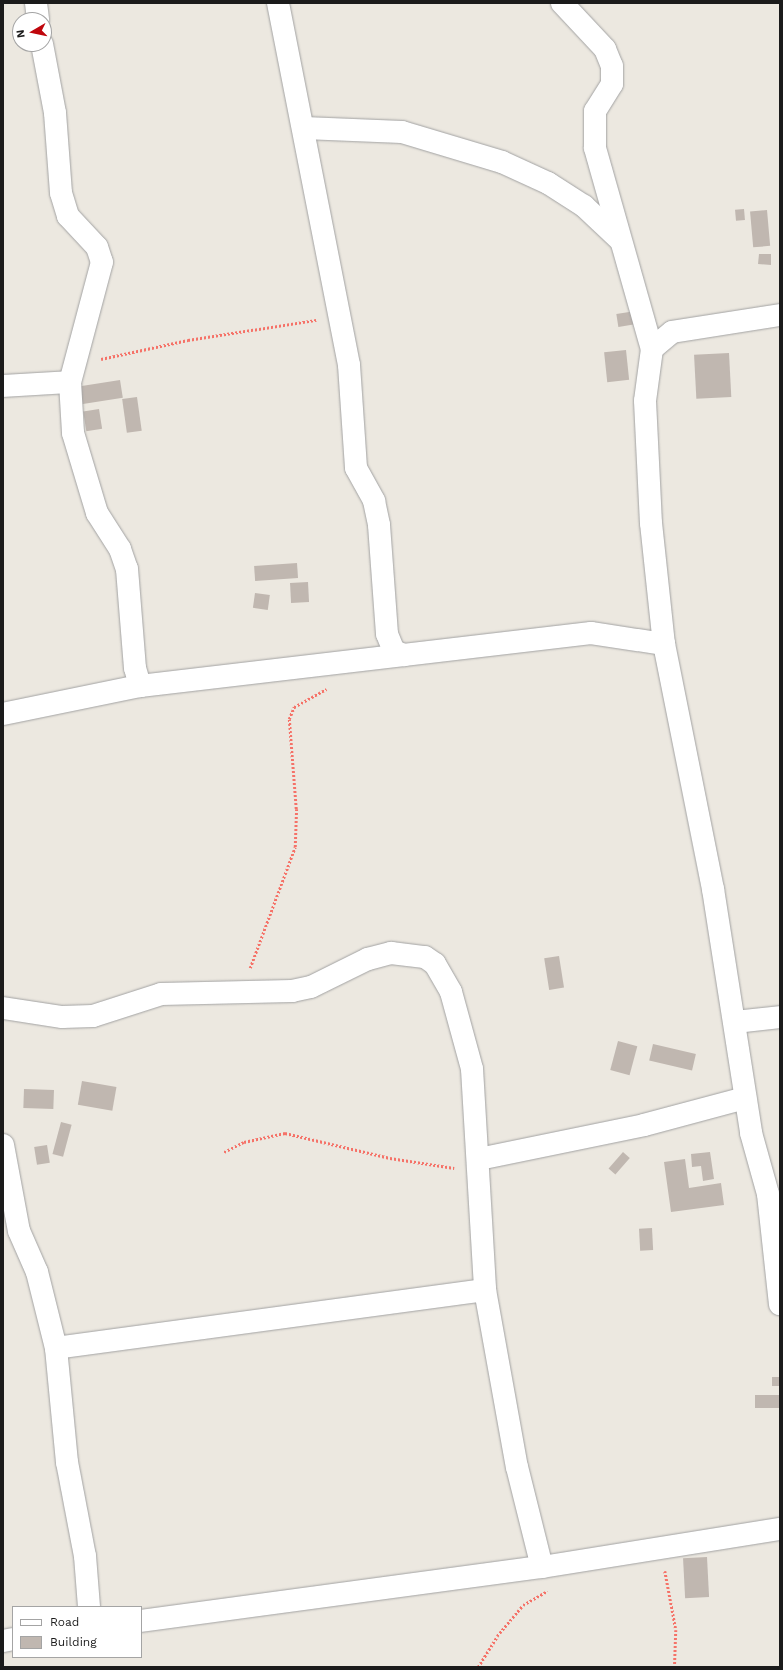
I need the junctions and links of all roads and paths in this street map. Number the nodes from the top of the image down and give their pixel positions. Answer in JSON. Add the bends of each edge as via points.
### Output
{"nodes":[{"id":1,"x":278,"y":3,"type":"edge"},
{"id":2,"x":562,"y":3,"type":"edge"},
{"id":3,"x":43,"y":52,"type":"edge"},
{"id":4,"x":304,"y":128,"type":"junction"},
{"id":5,"x":619,"y":239,"type":"junction"},
{"id":6,"x":780,"y":315,"type":"edge"},
{"id":7,"x":340,"y":318,"type":"junction"},
{"id":8,"x":652,"y":349,"type":"junction"},
{"id":9,"x":72,"y":374,"type":"junction"},
{"id":10,"x":3,"y":386,"type":"edge"},
{"id":11,"x":664,"y":644,"type":"junction"},
{"id":12,"x":404,"y":655,"type":"junction"},
{"id":13,"x":330,"y":665,"type":"junction"},
{"id":14,"x":140,"y":686,"type":"junction"},
{"id":15,"x":3,"y":714,"type":"edge"},
{"id":16,"x":219,"y":992,"type":"junction"},
{"id":17,"x":3,"y":1008,"type":"edge"},
{"id":18,"x":780,"y":1017,"type":"edge"},
{"id":19,"x":735,"y":1022,"type":"junction"},
{"id":20,"x":745,"y":1098,"type":"junction"},
{"id":21,"x":3,"y":1145,"type":"edge"},
{"id":22,"x":224,"y":1152,"type":"dead end"},
{"id":23,"x":479,"y":1168,"type":"junction"},
{"id":24,"x":485,"y":1290,"type":"junction"},
{"id":25,"x":780,"y":1304,"type":"edge"},
{"id":26,"x":56,"y":1348,"type":"junction"},
{"id":27,"x":780,"y":1529,"type":"edge"},
{"id":28,"x":656,"y":1546,"type":"junction"},
{"id":29,"x":542,"y":1567,"type":"junction"},
{"id":30,"x":551,"y":1588,"type":"dead end"},
{"id":31,"x":89,"y":1606,"type":"edge"},
{"id":32,"x":142,"y":1621,"type":"edge"},
{"id":33,"x":478,"y":1667,"type":"edge"},
{"id":34,"x":675,"y":1667,"type":"edge"}],
"edges":[{"from":1,"to":4,"type":"street"},
{"from":2,"to":5,"type":"street","via":[[605,49],[612,66],[612,84],[595,111],[594,142]]},
{"from":3,"to":9,"type":"street","via":[[55,113],[61,193],[68,216],[97,247],[102,262]]},
{"from":4,"to":5,"type":"street","via":[[402,132],[502,162],[548,183],[578,202]]},
{"from":4,"to":7,"type":"street"},
{"from":5,"to":8,"type":"street","via":[[640,298]]},
{"from":6,"to":8,"type":"street","via":[[672,332]]},
{"from":7,"to":9,"type":"path","via":[[265,326]]},
{"from":7,"to":12,"type":"street","via":[[349,365],[356,468],[374,501],[379,525],[387,634],[394,651]]},
{"from":8,"to":11,"type":"street","via":[[646,376],[645,409],[651,523]]},
{"from":9,"to":10,"type":"street"},
{"from":9,"to":14,"type":"street","via":[[73,434],[81,465],[97,513],[120,549],[127,569],[135,668]]},
{"from":11,"to":12,"type":"street","via":[[591,633]]},
{"from":11,"to":19,"type":"street"},
{"from":12,"to":13,"type":"street"},
{"from":13,"to":14,"type":"street"},
{"from":13,"to":16,"type":"path","via":[[328,686],[294,708],[289,719],[297,830],[289,866],[268,915],[256,959],[238,981]]},
{"from":14,"to":15,"type":"street"},
{"from":16,"to":17,"type":"street","via":[[161,994],[93,1016],[62,1017]]},
{"from":16,"to":23,"type":"street","via":[[292,991],[311,987],[368,959],[391,953],[425,957],[444,976],[462,1024],[472,1069]]},
{"from":18,"to":19,"type":"street"},
{"from":19,"to":20,"type":"street"},
{"from":20,"to":23,"type":"street"},
{"from":20,"to":25,"type":"street","via":[[768,1194]]},
{"from":21,"to":26,"type":"street","via":[[19,1231],[37,1272]]},
{"from":22,"to":23,"type":"path","via":[[266,1135],[302,1134],[390,1158]]},
{"from":23,"to":24,"type":"street"},
{"from":24,"to":26,"type":"street"},
{"from":24,"to":29,"type":"street","via":[[517,1467]]},
{"from":26,"to":31,"type":"street","via":[[67,1462],[85,1556]]},
{"from":27,"to":28,"type":"street"},
{"from":28,"to":29,"type":"street"},
{"from":28,"to":34,"type":"path","via":[[674,1607]]},
{"from":29,"to":32,"type":"street"},
{"from":30,"to":33,"type":"path","via":[[523,1605],[497,1636]]}]}
